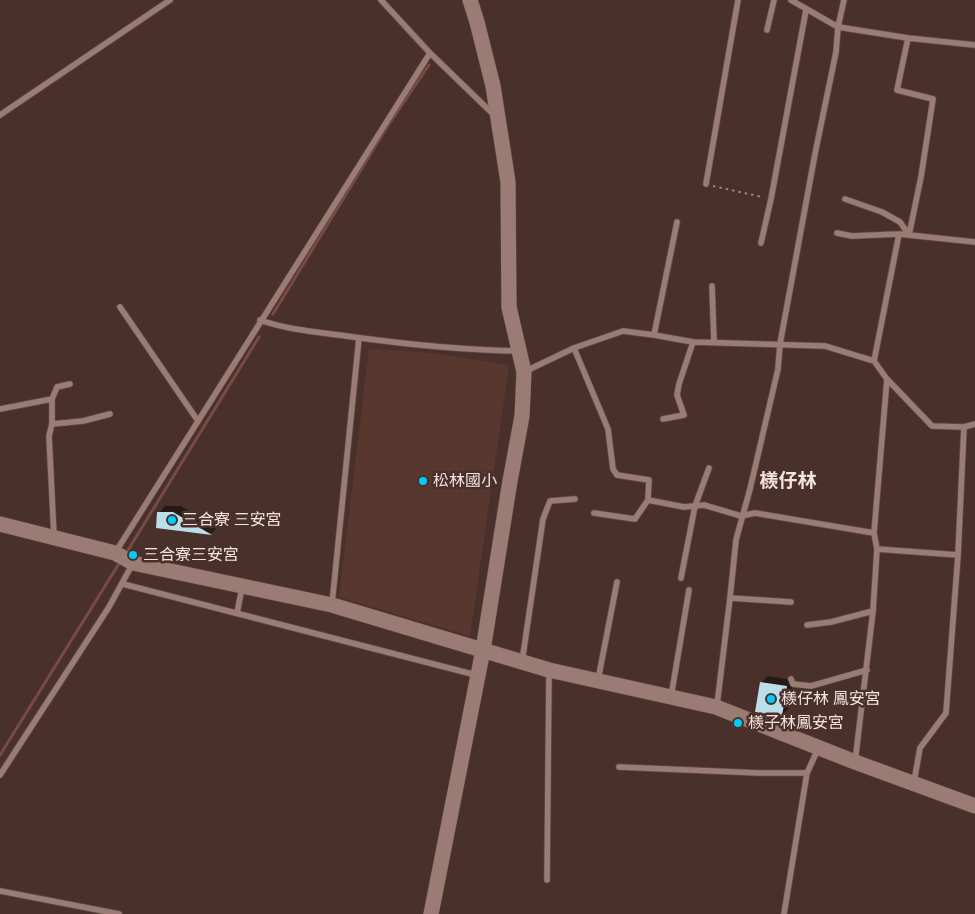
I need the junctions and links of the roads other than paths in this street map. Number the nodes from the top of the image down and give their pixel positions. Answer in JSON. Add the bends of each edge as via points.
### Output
{"nodes":[{"id":1,"x":170,"y":0,"type":"edge"},
{"id":2,"x":381,"y":0,"type":"edge"},
{"id":3,"x":471,"y":0,"type":"edge"},
{"id":4,"x":738,"y":0,"type":"edge"},
{"id":5,"x":774,"y":0,"type":"edge"},
{"id":6,"x":791,"y":0,"type":"edge"},
{"id":7,"x":844,"y":0,"type":"edge"},
{"id":8,"x":806,"y":10,"type":"junction"},
{"id":9,"x":838,"y":28,"type":"junction"},
{"id":10,"x":767,"y":30,"type":"dead end"},
{"id":11,"x":908,"y":38,"type":"junction"},
{"id":12,"x":975,"y":46,"type":"edge"},
{"id":13,"x":430,"y":53,"type":"junction"},
{"id":14,"x":0,"y":115,"type":"edge"},
{"id":15,"x":498,"y":119,"type":"junction"},
{"id":16,"x":706,"y":184,"type":"road end"},
{"id":17,"x":845,"y":199,"type":"dead end"},
{"id":18,"x":677,"y":222,"type":"dead end"},
{"id":19,"x":837,"y":233,"type":"dead end"},
{"id":20,"x":898,"y":234,"type":"junction"},
{"id":21,"x":909,"y":236,"type":"junction"},
{"id":22,"x":975,"y":242,"type":"edge"},
{"id":23,"x":761,"y":243,"type":"dead end"},
{"id":24,"x":712,"y":286,"type":"dead end"},
{"id":25,"x":120,"y":307,"type":"dead end"},
{"id":26,"x":260,"y":320,"type":"junction"},
{"id":27,"x":654,"y":335,"type":"junction"},
{"id":28,"x":359,"y":338,"type":"junction"},
{"id":29,"x":693,"y":342,"type":"junction"},
{"id":30,"x":714,"y":342,"type":"junction"},
{"id":31,"x":780,"y":344,"type":"junction"},
{"id":32,"x":574,"y":348,"type":"junction"},
{"id":33,"x":519,"y":351,"type":"junction"},
{"id":34,"x":874,"y":361,"type":"junction"},
{"id":35,"x":524,"y":372,"type":"junction"},
{"id":36,"x":887,"y":379,"type":"junction"},
{"id":37,"x":70,"y":384,"type":"dead end"},
{"id":38,"x":52,"y":399,"type":"junction"},
{"id":39,"x":0,"y":410,"type":"edge"},
{"id":40,"x":110,"y":414,"type":"dead end"},
{"id":41,"x":663,"y":419,"type":"dead end"},
{"id":42,"x":198,"y":422,"type":"junction"},
{"id":43,"x":52,"y":424,"type":"junction"},
{"id":44,"x":975,"y":424,"type":"edge"},
{"id":45,"x":964,"y":427,"type":"junction"},
{"id":46,"x":709,"y":468,"type":"dead end"},
{"id":47,"x":575,"y":499,"type":"dead end"},
{"id":48,"x":648,"y":500,"type":"junction"},
{"id":49,"x":695,"y":506,"type":"junction"},
{"id":50,"x":594,"y":513,"type":"dead end"},
{"id":51,"x":742,"y":516,"type":"junction"},
{"id":52,"x":0,"y":524,"type":"edge"},
{"id":53,"x":874,"y":533,"type":"junction"},
{"id":54,"x":54,"y":538,"type":"junction"},
{"id":55,"x":877,"y":549,"type":"junction"},
{"id":56,"x":114,"y":553,"type":"junction"},
{"id":57,"x":958,"y":555,"type":"junction"},
{"id":58,"x":133,"y":563,"type":"junction"},
{"id":59,"x":681,"y":578,"type":"dead end"},
{"id":60,"x":617,"y":582,"type":"dead end"},
{"id":61,"x":123,"y":584,"type":"junction"},
{"id":62,"x":242,"y":586,"type":"junction"},
{"id":63,"x":689,"y":590,"type":"dead end"},
{"id":64,"x":730,"y":598,"type":"junction"},
{"id":65,"x":791,"y":602,"type":"dead end"},
{"id":66,"x":332,"y":605,"type":"junction"},
{"id":67,"x":873,"y":611,"type":"junction"},
{"id":68,"x":237,"y":613,"type":"junction"},
{"id":69,"x":807,"y":625,"type":"dead end"},
{"id":70,"x":483,"y":650,"type":"junction"},
{"id":71,"x":522,"y":662,"type":"junction"},
{"id":72,"x":548,"y":670,"type":"junction"},
{"id":73,"x":867,"y":670,"type":"junction"},
{"id":74,"x":478,"y":676,"type":"junction"},
{"id":75,"x":791,"y":679,"type":"dead end"},
{"id":76,"x":598,"y":682,"type":"junction"},
{"id":77,"x":671,"y":697,"type":"junction"},
{"id":78,"x":716,"y":708,"type":"junction"},
{"id":79,"x":819,"y":747,"type":"junction"},
{"id":80,"x":855,"y":762,"type":"junction"},
{"id":81,"x":619,"y":767,"type":"dead end"},
{"id":82,"x":807,"y":773,"type":"junction"},
{"id":83,"x":0,"y":775,"type":"edge"},
{"id":84,"x":914,"y":783,"type":"junction"},
{"id":85,"x":975,"y":806,"type":"edge"},
{"id":86,"x":547,"y":880,"type":"dead end"},
{"id":87,"x":0,"y":891,"type":"edge"},
{"id":88,"x":119,"y":914,"type":"edge"},
{"id":89,"x":431,"y":914,"type":"edge"},
{"id":90,"x":784,"y":914,"type":"edge"}],
"edges":[{"from":1,"to":14,"type":"lane"},
{"from":2,"to":13,"type":"lane"},
{"from":3,"to":15,"type":"street"},
{"from":4,"to":16,"type":"lane"},
{"from":5,"to":10,"type":"lane"},
{"from":6,"to":8,"type":"lane"},
{"from":7,"to":9,"type":"lane"},
{"from":8,"to":9,"type":"lane"},
{"from":8,"to":23,"type":"lane"},
{"from":9,"to":11,"type":"lane"},
{"from":9,"to":31,"type":"lane"},
{"from":11,"to":12,"type":"lane"},
{"from":11,"to":21,"type":"lane","via":[[898,90],[933,99]]},
{"from":13,"to":15,"type":"lane"},
{"from":13,"to":26,"type":"lane"},
{"from":15,"to":33,"type":"street","via":[[509,192],[509,307]]},
{"from":17,"to":21,"type":"lane","via":[[888,215],[900,222]]},
{"from":18,"to":27,"type":"lane"},
{"from":19,"to":20,"type":"lane","via":[[852,236]]},
{"from":20,"to":21,"type":"lane"},
{"from":20,"to":34,"type":"lane"},
{"from":21,"to":22,"type":"lane"},
{"from":24,"to":30,"type":"lane"},
{"from":25,"to":42,"type":"lane"},
{"from":26,"to":28,"type":"lane","via":[[280,327]]},
{"from":26,"to":42,"type":"lane"},
{"from":27,"to":29,"type":"lane"},
{"from":27,"to":32,"type":"lane","via":[[623,331]]},
{"from":28,"to":33,"type":"lane","via":[[470,350]]},
{"from":28,"to":66,"type":"lane"},
{"from":29,"to":30,"type":"lane"},
{"from":29,"to":41,"type":"lane","via":[[678,384],[677,395],[684,415]]},
{"from":30,"to":31,"type":"lane"},
{"from":31,"to":34,"type":"lane","via":[[825,346]]},
{"from":31,"to":51,"type":"lane","via":[[778,369]]},
{"from":32,"to":35,"type":"lane"},
{"from":32,"to":48,"type":"lane","via":[[608,430],[613,469],[617,475],[649,480]]},
{"from":33,"to":35,"type":"street"},
{"from":34,"to":36,"type":"lane"},
{"from":35,"to":70,"type":"street","via":[[522,416]]},
{"from":36,"to":45,"type":"lane","via":[[932,426]]},
{"from":36,"to":53,"type":"lane"},
{"from":37,"to":38,"type":"lane","via":[[58,387]]},
{"from":38,"to":39,"type":"lane"},
{"from":38,"to":43,"type":"lane"},
{"from":40,"to":43,"type":"lane"},
{"from":42,"to":56,"type":"lane"},
{"from":43,"to":54,"type":"lane","via":[[49,436]]},
{"from":44,"to":45,"type":"lane"},
{"from":45,"to":57,"type":"lane"},
{"from":46,"to":49,"type":"lane"},
{"from":47,"to":71,"type":"lane","via":[[550,501],[543,519]]},
{"from":48,"to":49,"type":"lane"},
{"from":48,"to":50,"type":"lane","via":[[635,519]]},
{"from":49,"to":51,"type":"lane","via":[[704,505]]},
{"from":49,"to":59,"type":"lane"},
{"from":51,"to":53,"type":"lane","via":[[755,513]]},
{"from":51,"to":64,"type":"lane"},
{"from":52,"to":54,"type":"street"},
{"from":53,"to":55,"type":"lane"},
{"from":54,"to":56,"type":"street"},
{"from":55,"to":57,"type":"lane"},
{"from":55,"to":67,"type":"lane"},
{"from":56,"to":58,"type":"street"},
{"from":57,"to":84,"type":"lane","via":[[946,712],[920,748]]},
{"from":58,"to":61,"type":"lane"},
{"from":58,"to":62,"type":"street"},
{"from":60,"to":76,"type":"lane"},
{"from":61,"to":68,"type":"lane"},
{"from":61,"to":83,"type":"lane"},
{"from":62,"to":66,"type":"street"},
{"from":62,"to":68,"type":"lane"},
{"from":63,"to":77,"type":"lane"},
{"from":64,"to":65,"type":"lane"},
{"from":64,"to":78,"type":"lane"},
{"from":66,"to":70,"type":"street"},
{"from":67,"to":69,"type":"lane"},
{"from":67,"to":73,"type":"lane"},
{"from":68,"to":74,"type":"lane"},
{"from":70,"to":71,"type":"street"},
{"from":70,"to":74,"type":"street"},
{"from":71,"to":72,"type":"street"},
{"from":72,"to":76,"type":"street"},
{"from":72,"to":86,"type":"lane"},
{"from":73,"to":75,"type":"lane","via":[[812,686],[793,684]]},
{"from":73,"to":80,"type":"lane"},
{"from":74,"to":89,"type":"street"},
{"from":76,"to":77,"type":"street"},
{"from":77,"to":78,"type":"street"},
{"from":78,"to":79,"type":"street"},
{"from":79,"to":80,"type":"street"},
{"from":79,"to":82,"type":"lane"},
{"from":80,"to":84,"type":"street"},
{"from":81,"to":82,"type":"lane"},
{"from":82,"to":90,"type":"lane"},
{"from":84,"to":85,"type":"street"},
{"from":87,"to":88,"type":"lane"}]}
